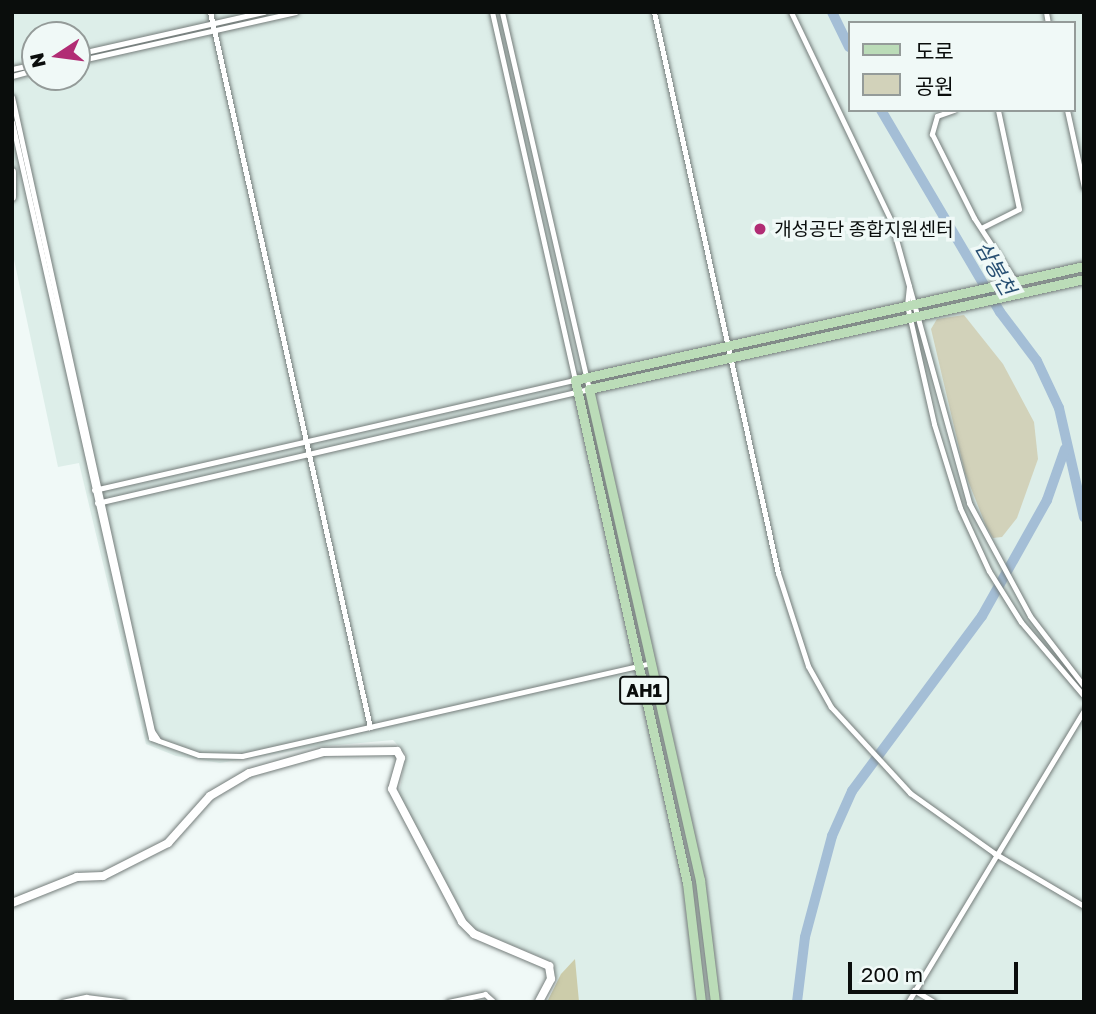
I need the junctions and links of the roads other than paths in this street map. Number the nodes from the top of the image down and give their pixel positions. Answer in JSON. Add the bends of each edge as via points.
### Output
{"nodes":[{"id":1,"x":210,"y":12,"type":"edge"},
{"id":2,"x":264,"y":12,"type":"edge"},
{"id":3,"x":296,"y":12,"type":"edge"},
{"id":4,"x":492,"y":12,"type":"edge"},
{"id":5,"x":502,"y":12,"type":"edge"},
{"id":6,"x":654,"y":12,"type":"edge"},
{"id":7,"x":791,"y":12,"type":"edge"},
{"id":8,"x":213,"y":27,"type":"junction"},
{"id":9,"x":91,"y":51,"type":"edge"},
{"id":10,"x":91,"y":58,"type":"edge"},
{"id":11,"x":12,"y":97,"type":"edge"},
{"id":12,"x":948,"y":112,"type":"edge"},
{"id":13,"x":998,"y":112,"type":"edge"},
{"id":14,"x":1067,"y":112,"type":"edge"},
{"id":15,"x":12,"y":122,"type":"edge"},
{"id":16,"x":12,"y":172,"type":"edge"},
{"id":17,"x":1084,"y":187,"type":"edge"},
{"id":18,"x":12,"y":197,"type":"edge"},
{"id":19,"x":981,"y":228,"type":"junction"},
{"id":20,"x":1084,"y":266,"type":"edge"},
{"id":21,"x":1084,"y":279,"type":"edge"},
{"id":22,"x":1014,"y":282,"type":"junction"},
{"id":23,"x":912,"y":304,"type":"junction"},
{"id":24,"x":915,"y":316,"type":"junction"},
{"id":25,"x":728,"y":346,"type":"junction"},
{"id":26,"x":730,"y":358,"type":"junction"},
{"id":27,"x":586,"y":377,"type":"junction"},
{"id":28,"x":575,"y":380,"type":"junction"},
{"id":29,"x":589,"y":389,"type":"junction"},
{"id":30,"x":578,"y":392,"type":"junction"},
{"id":31,"x":305,"y":441,"type":"junction"},
{"id":32,"x":309,"y":454,"type":"junction"},
{"id":33,"x":96,"y":489,"type":"junction"},
{"id":34,"x":99,"y":502,"type":"junction"},
{"id":35,"x":651,"y":663,"type":"junction"},
{"id":36,"x":638,"y":666,"type":"junction"},
{"id":37,"x":1084,"y":686,"type":"edge"},
{"id":38,"x":1084,"y":696,"type":"edge"},
{"id":39,"x":1084,"y":710,"type":"edge"},
{"id":40,"x":370,"y":727,"type":"junction"},
{"id":41,"x":160,"y":742,"type":"junction"},
{"id":42,"x":994,"y":853,"type":"junction"},
{"id":43,"x":12,"y":903,"type":"edge"},
{"id":44,"x":1084,"y":906,"type":"edge"},
{"id":45,"x":914,"y":990,"type":"junction"},
{"id":46,"x":62,"y":1002,"type":"edge"},
{"id":47,"x":124,"y":1002,"type":"edge"},
{"id":48,"x":448,"y":1002,"type":"edge"},
{"id":49,"x":494,"y":1002,"type":"edge"},
{"id":50,"x":539,"y":1002,"type":"edge"},
{"id":51,"x":701,"y":1002,"type":"edge"},
{"id":52,"x":715,"y":1002,"type":"edge"},
{"id":53,"x":908,"y":1002,"type":"edge"},
{"id":54,"x":934,"y":1002,"type":"edge"}],
"edges":[{"from":1,"to":8,"type":"street"},
{"from":2,"to":8,"type":"street"},
{"from":3,"to":8,"type":"street"},
{"from":4,"to":28,"type":"street"},
{"from":5,"to":27,"type":"street"},
{"from":6,"to":25,"type":"street"},
{"from":7,"to":23,"type":"street","via":[[882,199]]},
{"from":8,"to":9,"type":"street"},
{"from":8,"to":10,"type":"street"},
{"from":8,"to":31,"type":"street"},
{"from":11,"to":33,"type":"street"},
{"from":12,"to":19,"type":"street","via":[[937,116],[930,129]]},
{"from":13,"to":19,"type":"street","via":[[1019,209]]},
{"from":14,"to":17,"type":"street"},
{"from":15,"to":33,"type":"street"},
{"from":16,"to":18,"type":"street"},
{"from":19,"to":22,"type":"street"},
{"from":20,"to":22,"type":"main road"},
{"from":21,"to":24,"type":"main road"},
{"from":22,"to":23,"type":"main road"},
{"from":23,"to":24,"type":"street"},
{"from":23,"to":25,"type":"main road"},
{"from":24,"to":26,"type":"main road"},
{"from":24,"to":37,"type":"street","via":[[956,466],[995,559],[1046,639]]},
{"from":24,"to":38,"type":"street","via":[[946,471],[989,571],[1037,645]]},
{"from":25,"to":26,"type":"street"},
{"from":25,"to":27,"type":"main road"},
{"from":26,"to":29,"type":"main road"},
{"from":26,"to":42,"type":"street","via":[[778,573],[800,648],[831,707],[880,764],[928,808]]},
{"from":27,"to":28,"type":"main road"},
{"from":27,"to":29,"type":"street"},
{"from":28,"to":30,"type":"main road","number":"AH1"},
{"from":28,"to":31,"type":"street"},
{"from":29,"to":30,"type":"street"},
{"from":29,"to":35,"type":"main road","number":"AH1"},
{"from":30,"to":32,"type":"street"},
{"from":30,"to":36,"type":"main road","number":"AH1"},
{"from":31,"to":32,"type":"street"},
{"from":31,"to":33,"type":"street"},
{"from":32,"to":34,"type":"street"},
{"from":32,"to":40,"type":"street"},
{"from":33,"to":34,"type":"street"},
{"from":34,"to":41,"type":"street","via":[[152,731]]},
{"from":34,"to":41,"type":"street","via":[[147,732]]},
{"from":35,"to":36,"type":"street"},
{"from":35,"to":52,"type":"main road","number":"AH1","via":[[700,880]]},
{"from":36,"to":40,"type":"street"},
{"from":36,"to":51,"type":"main road","number":"AH1","via":[[687,883]]},
{"from":39,"to":42,"type":"street"},
{"from":40,"to":41,"type":"street","via":[[242,756],[199,755]]},
{"from":42,"to":44,"type":"street"},
{"from":42,"to":45,"type":"street"},
{"from":43,"to":50,"type":"street","via":[[77,877],[103,876],[168,844],[210,796],[249,773],[323,752],[397,751],[401,758],[392,789],[462,922],[474,934],[549,967],[551,979]]},
{"from":45,"to":53,"type":"street"},
{"from":45,"to":54,"type":"street"},
{"from":46,"to":47,"type":"street","via":[[86,997]]},
{"from":48,"to":49,"type":"street","via":[[485,994]]}]}
